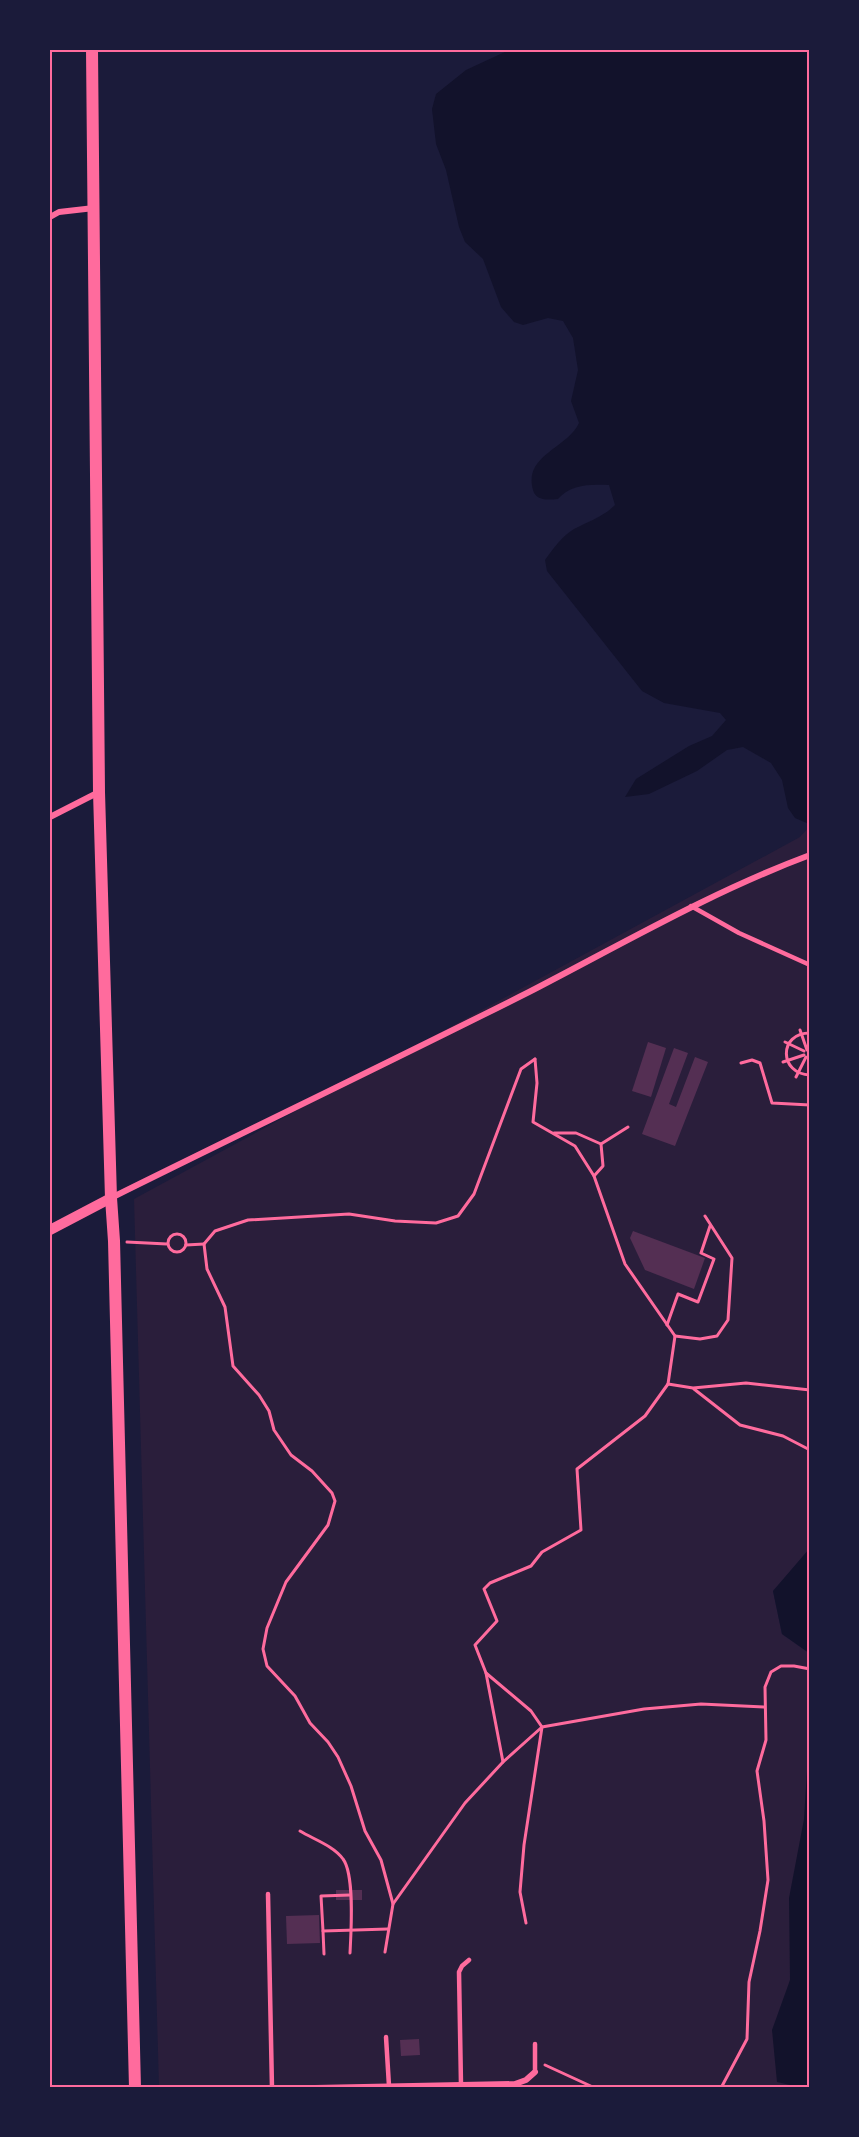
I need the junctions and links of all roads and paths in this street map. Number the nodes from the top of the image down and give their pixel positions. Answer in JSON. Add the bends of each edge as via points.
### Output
{"nodes":[{"id":1,"x":92,"y":50,"type":"edge"},
{"id":2,"x":95,"y":208,"type":"junction"},
{"id":3,"x":50,"y":217,"type":"edge"},
{"id":4,"x":99,"y":792,"type":"junction"},
{"id":5,"x":50,"y":817,"type":"edge"},
{"id":6,"x":810,"y":855,"type":"edge"},
{"id":7,"x":691,"y":906,"type":"junction"},
{"id":8,"x":810,"y":964,"type":"edge"},
{"id":9,"x":800,"y":1032,"type":"junction"},
{"id":10,"x":810,"y":1033,"type":"edge"},
{"id":11,"x":786,"y":1043,"type":"junction"},
{"id":12,"x":808,"y":1054,"type":"edge"},
{"id":13,"x":785,"y":1061,"type":"junction"},
{"id":14,"x":741,"y":1063,"type":"dead end"},
{"id":15,"x":797,"y":1075,"type":"junction"},
{"id":16,"x":810,"y":1075,"type":"edge"},
{"id":17,"x":810,"y":1105,"type":"edge"},
{"id":18,"x":628,"y":1127,"type":"dead end"},
{"id":19,"x":553,"y":1132,"type":"junction"},
{"id":20,"x":602,"y":1144,"type":"junction"},
{"id":21,"x":594,"y":1176,"type":"junction"},
{"id":22,"x":111,"y":1198,"type":"junction"},
{"id":23,"x":705,"y":1216,"type":"dead end"},
{"id":24,"x":711,"y":1226,"type":"junction"},
{"id":25,"x":50,"y":1230,"type":"edge"},
{"id":26,"x":114,"y":1241,"type":"junction"},
{"id":27,"x":167,"y":1244,"type":"junction"},
{"id":28,"x":204,"y":1244,"type":"junction"},
{"id":29,"x":186,"y":1245,"type":"junction"},
{"id":30,"x":668,"y":1325,"type":"junction"},
{"id":31,"x":675,"y":1336,"type":"junction"},
{"id":32,"x":668,"y":1384,"type":"junction"},
{"id":33,"x":693,"y":1388,"type":"junction"},
{"id":34,"x":810,"y":1390,"type":"edge"},
{"id":35,"x":810,"y":1450,"type":"edge"},
{"id":36,"x":810,"y":1669,"type":"edge"},
{"id":37,"x":486,"y":1673,"type":"junction"},
{"id":38,"x":764,"y":1707,"type":"junction"},
{"id":39,"x":542,"y":1727,"type":"junction"},
{"id":40,"x":503,"y":1762,"type":"junction"},
{"id":41,"x":300,"y":1830,"type":"dead end"},
{"id":42,"x":268,"y":1894,"type":"dead end"},
{"id":43,"x":350,"y":1895,"type":"junction"},
{"id":44,"x":393,"y":1904,"type":"junction"},
{"id":45,"x":526,"y":1923,"type":"dead end"},
{"id":46,"x":388,"y":1929,"type":"junction"},
{"id":47,"x":351,"y":1930,"type":"junction"},
{"id":48,"x":323,"y":1931,"type":"junction"},
{"id":49,"x":385,"y":1952,"type":"dead end"},
{"id":50,"x":350,"y":1953,"type":"dead end"},
{"id":51,"x":324,"y":1954,"type":"dead end"},
{"id":52,"x":469,"y":1960,"type":"dead end"},
{"id":53,"x":386,"y":2037,"type":"dead end"},
{"id":54,"x":535,"y":2044,"type":"dead end"},
{"id":55,"x":535,"y":2060,"type":"junction"},
{"id":56,"x":535,"y":2072,"type":"joint"},
{"id":57,"x":461,"y":2085,"type":"junction"},
{"id":58,"x":388,"y":2086,"type":"edge"},
{"id":59,"x":135,"y":2088,"type":"edge"},
{"id":60,"x":272,"y":2088,"type":"edge"},
{"id":61,"x":315,"y":2088,"type":"edge"},
{"id":62,"x":595,"y":2088,"type":"edge"},
{"id":63,"x":722,"y":2088,"type":"edge"}],
"edges":[{"from":1,"to":2,"type":"main road"},
{"from":2,"to":3,"type":"street","via":[[59,212]]},
{"from":2,"to":4,"type":"main road"},
{"from":4,"to":5,"type":"street"},
{"from":4,"to":22,"type":"main road"},
{"from":6,"to":7,"type":"street"},
{"from":7,"to":8,"type":"lane","via":[[739,933]]},
{"from":7,"to":22,"type":"street","via":[[530,991]]},
{"from":9,"to":10,"type":"path"},
{"from":9,"to":11,"type":"path"},
{"from":9,"to":12,"type":"path"},
{"from":11,"to":12,"type":"path"},
{"from":11,"to":13,"type":"path"},
{"from":12,"to":13,"type":"path"},
{"from":12,"to":15,"type":"path"},
{"from":13,"to":15,"type":"path"},
{"from":14,"to":17,"type":"path","via":[[760,1063],[772,1103]]},
{"from":15,"to":16,"type":"path"},
{"from":18,"to":20,"type":"path"},
{"from":19,"to":20,"type":"path","via":[[576,1133]]},
{"from":19,"to":21,"type":"path","via":[[575,1146]]},
{"from":19,"to":28,"type":"path","via":[[533,1122],[535,1059],[521,1069],[474,1194],[458,1216],[436,1223],[349,1214],[248,1220],[215,1231]]},
{"from":20,"to":21,"type":"path","via":[[603,1166]]},
{"from":21,"to":30,"type":"path","via":[[625,1264]]},
{"from":22,"to":25,"type":"street"},
{"from":22,"to":26,"type":"main road"},
{"from":23,"to":24,"type":"path"},
{"from":24,"to":30,"type":"path","via":[[701,1253],[714,1258],[698,1302],[678,1294]]},
{"from":24,"to":31,"type":"path","via":[[732,1258],[729,1320],[717,1336]]},
{"from":26,"to":27,"type":"path"},
{"from":26,"to":59,"type":"main road"},
{"from":27,"to":29,"type":"path","via":[[177,1252]]},
{"from":27,"to":29,"type":"path","via":[[177,1234],[183,1236]]},
{"from":28,"to":29,"type":"path"},
{"from":28,"to":44,"type":"path","via":[[207,1269],[225,1307],[233,1366],[259,1395],[274,1430],[291,1455],[312,1471],[335,1501],[328,1525],[285,1582],[267,1628],[264,1658],[338,1756],[365,1831],[381,1860]]},
{"from":30,"to":31,"type":"path"},
{"from":31,"to":32,"type":"path"},
{"from":32,"to":33,"type":"path"},
{"from":32,"to":37,"type":"path","via":[[645,1416],[577,1469],[581,1530],[542,1552],[531,1566],[484,1589],[497,1621],[475,1645]]},
{"from":33,"to":34,"type":"path","via":[[747,1383]]},
{"from":33,"to":35,"type":"path","via":[[740,1425],[783,1436]]},
{"from":36,"to":38,"type":"path","via":[[781,1666],[771,1672]]},
{"from":37,"to":39,"type":"path","via":[[531,1711]]},
{"from":37,"to":40,"type":"path"},
{"from":38,"to":39,"type":"path","via":[[667,1707]]},
{"from":38,"to":63,"type":"path","via":[[766,1740],[757,1771],[768,1880],[749,1982],[747,2039]]},
{"from":39,"to":40,"type":"path"},
{"from":39,"to":45,"type":"path","via":[[520,1892]]},
{"from":40,"to":44,"type":"path","via":[[465,1803]]},
{"from":41,"to":43,"type":"path","via":[[345,1861]]},
{"from":42,"to":60,"type":"lane"},
{"from":43,"to":47,"type":"path"},
{"from":43,"to":48,"type":"path","via":[[321,1896]]},
{"from":44,"to":46,"type":"path"},
{"from":46,"to":47,"type":"path"},
{"from":46,"to":49,"type":"path"},
{"from":47,"to":48,"type":"path"},
{"from":47,"to":50,"type":"path"},
{"from":48,"to":51,"type":"path"},
{"from":52,"to":57,"type":"lane","via":[[459,1972]]},
{"from":53,"to":58,"type":"lane"},
{"from":54,"to":55,"type":"lane"},
{"from":55,"to":56,"type":"lane"},
{"from":55,"to":62,"type":"path"},
{"from":56,"to":57,"type":"street","via":[[515,2084]]},
{"from":57,"to":58,"type":"street"},
{"from":58,"to":61,"type":"street"}]}
